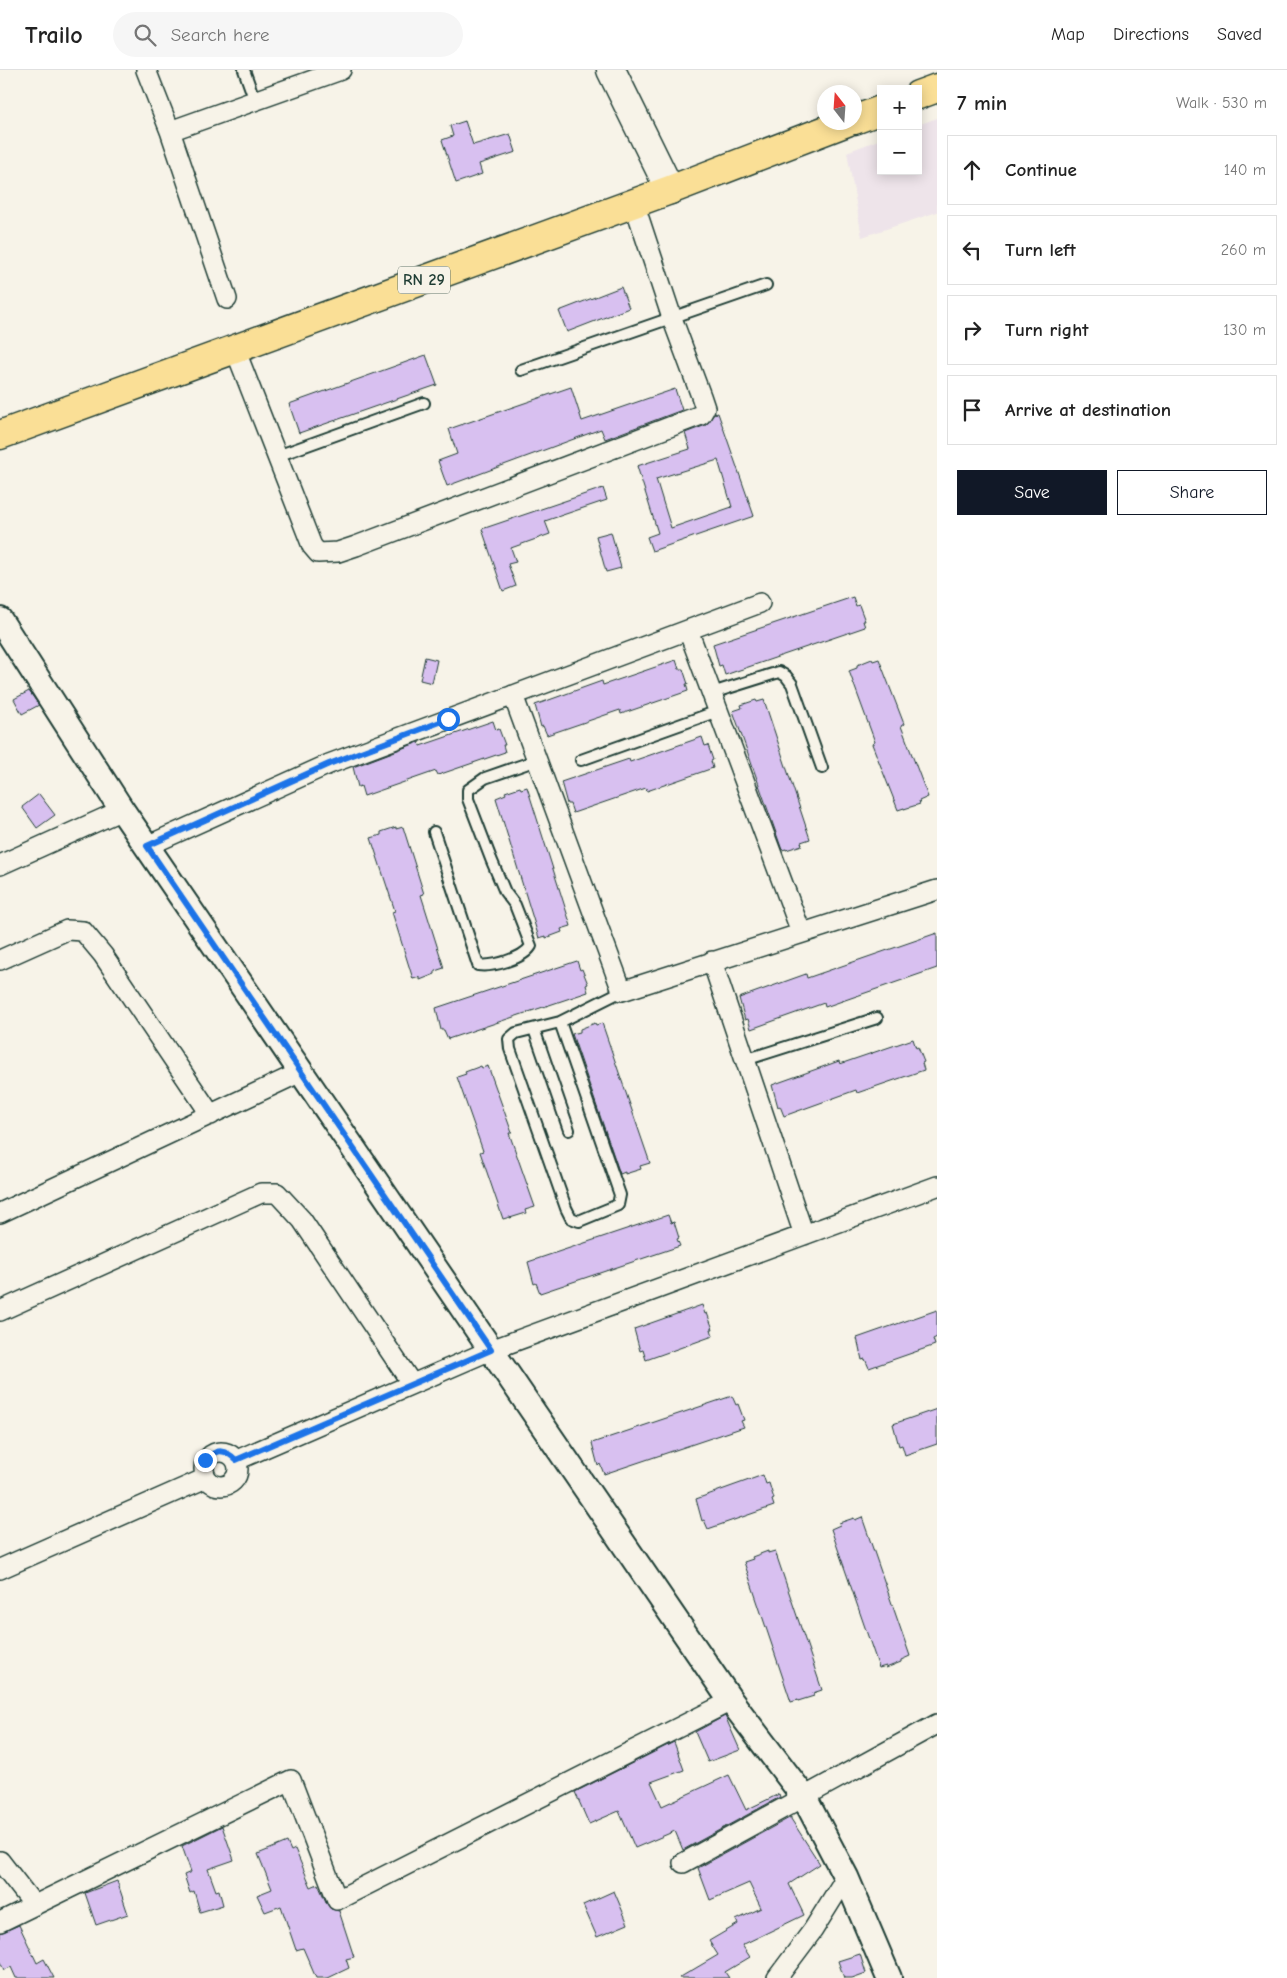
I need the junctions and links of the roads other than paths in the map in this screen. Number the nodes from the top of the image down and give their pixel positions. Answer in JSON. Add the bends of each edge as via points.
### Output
{"nodes":[{"id":1,"x":146,"y":70,"type":"edge"},
{"id":2,"x":244,"y":70,"type":"edge"},
{"id":3,"x":341,"y":70,"type":"edge"},
{"id":4,"x":611,"y":70,"type":"edge"},
{"id":5,"x":937,"y":88,"type":"edge"},
{"id":6,"x":922,"y":94,"type":"edge"},
{"id":7,"x":255,"y":101,"type":"junction"},
{"id":8,"x":877,"y":111,"type":"edge"},
{"id":9,"x":862,"y":117,"type":"edge"},
{"id":10,"x":826,"y":130,"type":"edge"},
{"id":11,"x":170,"y":131,"type":"junction"},
{"id":12,"x":670,"y":190,"type":"junction"},
{"id":13,"x":634,"y":203,"type":"junction"},
{"id":14,"x":766,"y":285,"type":"dead end"},
{"id":15,"x":227,"y":299,"type":"dead end"},
{"id":16,"x":672,"y":318,"type":"junction"},
{"id":17,"x":235,"y":349,"type":"junction"},
{"id":18,"x":521,"y":370,"type":"dead end"},
{"id":19,"x":424,"y":403,"type":"dead end"},
{"id":20,"x":0,"y":435,"type":"edge"},
{"id":21,"x":277,"y":456,"type":"junction"},
{"id":22,"x":760,"y":603,"type":"dead end"},
{"id":23,"x":0,"y":620,"type":"edge"},
{"id":24,"x":688,"y":630,"type":"junction"},
{"id":25,"x":513,"y":695,"type":"junction"},
{"id":26,"x":715,"y":702,"type":"junction"},
{"id":27,"x":537,"y":760,"type":"junction"},
{"id":28,"x":581,"y":760,"type":"dead end"},
{"id":29,"x":822,"y":768,"type":"dead end"},
{"id":30,"x":122,"y":810,"type":"junction"},
{"id":31,"x":434,"y":832,"type":"dead end"},
{"id":32,"x":147,"y":846,"type":"junction"},
{"id":33,"x":0,"y":865,"type":"edge"},
{"id":34,"x":937,"y":890,"type":"edge"},
{"id":35,"x":801,"y":932,"type":"junction"},
{"id":36,"x":0,"y":960,"type":"edge"},
{"id":37,"x":712,"y":962,"type":"junction"},
{"id":38,"x":622,"y":991,"type":"junction"},
{"id":39,"x":877,"y":1018,"type":"dead end"},
{"id":40,"x":560,"y":1022,"type":"junction"},
{"id":41,"x":534,"y":1029,"type":"junction"},
{"id":42,"x":745,"y":1060,"type":"junction"},
{"id":43,"x":301,"y":1072,"type":"junction"},
{"id":44,"x":211,"y":1114,"type":"junction"},
{"id":45,"x":569,"y":1130,"type":"dead end"},
{"id":46,"x":937,"y":1186,"type":"edge"},
{"id":47,"x":0,"y":1213,"type":"edge"},
{"id":48,"x":804,"y":1235,"type":"junction"},
{"id":49,"x":0,"y":1311,"type":"edge"},
{"id":50,"x":491,"y":1350,"type":"junction"},
{"id":51,"x":412,"y":1384,"type":"junction"},
{"id":52,"x":236,"y":1460,"type":"junction"},
{"id":53,"x":206,"y":1478,"type":"junction"},
{"id":54,"x":0,"y":1569,"type":"edge"},
{"id":55,"x":730,"y":1701,"type":"junction"},
{"id":56,"x":937,"y":1724,"type":"edge"},
{"id":57,"x":804,"y":1797,"type":"junction"},
{"id":58,"x":0,"y":1861,"type":"edge"},
{"id":59,"x":682,"y":1863,"type":"dead end"},
{"id":60,"x":846,"y":1878,"type":"junction"},
{"id":61,"x":34,"y":1905,"type":"junction"},
{"id":62,"x":0,"y":1922,"type":"edge"},
{"id":63,"x":795,"y":1953,"type":"junction"},
{"id":64,"x":777,"y":1978,"type":"edge"},
{"id":65,"x":792,"y":1978,"type":"edge"},
{"id":66,"x":889,"y":1978,"type":"edge"}],
"edges":[{"from":1,"to":11,"type":"street"},
{"from":2,"to":7,"type":"lane"},
{"from":3,"to":7,"type":"street"},
{"from":4,"to":12,"type":"main road"},
{"from":5,"to":6,"type":"main road"},
{"from":7,"to":11,"type":"street"},
{"from":8,"to":9,"type":"main road"},
{"from":10,"to":12,"type":"main road","number":"RN 29"},
{"from":11,"to":15,"type":"street"},
{"from":12,"to":13,"type":"main road","number":"RN 29"},
{"from":13,"to":16,"type":"street"},
{"from":13,"to":17,"type":"main road","number":"RN 29"},
{"from":14,"to":16,"type":"lane"},
{"from":16,"to":18,"type":"lane"},
{"from":16,"to":21,"type":"street","via":[[705,408],[701,416],[356,546],[338,552],[318,553],[312,546]]},
{"from":17,"to":20,"type":"main road","number":"RN 29"},
{"from":17,"to":21,"type":"street"},
{"from":19,"to":21,"type":"lane"},
{"from":22,"to":24,"type":"street"},
{"from":23,"to":30,"type":"street"},
{"from":24,"to":25,"type":"street"},
{"from":24,"to":26,"type":"street"},
{"from":25,"to":27,"type":"street"},
{"from":25,"to":32,"type":"street","via":[[329,764]]},
{"from":26,"to":28,"type":"lane"},
{"from":26,"to":29,"type":"lane","via":[[779,672],[786,676],[792,684]]},
{"from":26,"to":35,"type":"street"},
{"from":27,"to":31,"type":"lane","via":[[485,778],[468,790],[468,799],[491,858],[528,936],[531,946],[527,952],[499,964],[478,965]]},
{"from":27,"to":38,"type":"street"},
{"from":30,"to":32,"type":"street"},
{"from":30,"to":33,"type":"street"},
{"from":32,"to":43,"type":"street"},
{"from":34,"to":35,"type":"street"},
{"from":35,"to":37,"type":"street"},
{"from":36,"to":44,"type":"street","via":[[67,930],[83,931],[103,955]]},
{"from":37,"to":38,"type":"street"},
{"from":37,"to":42,"type":"street"},
{"from":38,"to":40,"type":"lane"},
{"from":39,"to":42,"type":"lane"},
{"from":40,"to":41,"type":"lane"},
{"from":40,"to":41,"type":"lane","via":[[620,1195],[618,1205],[578,1221],[568,1213],[510,1049],[510,1039],[516,1033]]},
{"from":41,"to":45,"type":"lane"},
{"from":42,"to":48,"type":"street"},
{"from":43,"to":44,"type":"street"},
{"from":43,"to":50,"type":"street"},
{"from":44,"to":47,"type":"street"},
{"from":46,"to":48,"type":"street"},
{"from":48,"to":50,"type":"street"},
{"from":49,"to":51,"type":"street","via":[[261,1193],[277,1193],[302,1220]]},
{"from":50,"to":51,"type":"street"},
{"from":50,"to":55,"type":"street"},
{"from":51,"to":52,"type":"street"},
{"from":52,"to":53,"type":"street","via":[[221,1451],[212,1454],[205,1460]]},
{"from":52,"to":53,"type":"street","via":[[237,1478],[230,1484],[212,1485]]},
{"from":53,"to":54,"type":"street"},
{"from":55,"to":57,"type":"street"},
{"from":55,"to":61,"type":"street","via":[[337,1900],[291,1780]]},
{"from":56,"to":57,"type":"street"},
{"from":57,"to":59,"type":"street"},
{"from":57,"to":60,"type":"street"},
{"from":58,"to":61,"type":"street"},
{"from":60,"to":63,"type":"street"},
{"from":60,"to":66,"type":"street"},
{"from":61,"to":62,"type":"street"},
{"from":63,"to":64,"type":"street"},
{"from":63,"to":65,"type":"street"}]}
